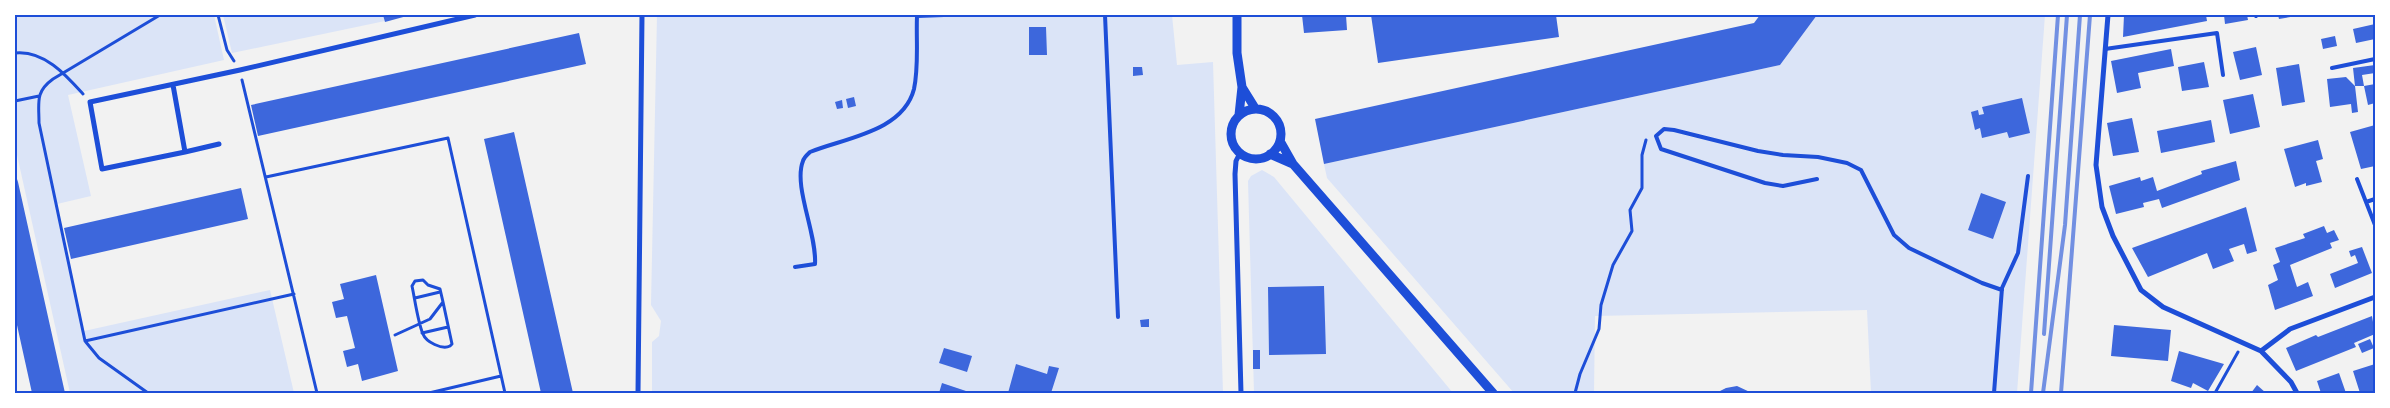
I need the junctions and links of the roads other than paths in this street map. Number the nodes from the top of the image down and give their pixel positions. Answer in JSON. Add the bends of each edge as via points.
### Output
{"nodes":[{"id":1,"x":475,"y":15,"type":"edge"},
{"id":2,"x":642,"y":15,"type":"edge"},
{"id":3,"x":944,"y":15,"type":"edge"},
{"id":4,"x":1105,"y":15,"type":"edge"},
{"id":5,"x":1237,"y":15,"type":"edge"},
{"id":6,"x":2108,"y":15,"type":"edge"},
{"id":7,"x":468,"y":16,"type":"edge"},
{"id":8,"x":917,"y":16,"type":"edge"},
{"id":9,"x":2105,"y":49,"type":"junction"},
{"id":10,"x":2375,"y":59,"type":"edge"},
{"id":11,"x":2332,"y":68,"type":"dead end"},
{"id":12,"x":2223,"y":75,"type":"dead end"},
{"id":13,"x":172,"y":85,"type":"junction"},
{"id":14,"x":1242,"y":87,"type":"junction"},
{"id":15,"x":1255,"y":108,"type":"junction"},
{"id":16,"x":1239,"y":116,"type":"junction"},
{"id":17,"x":1280,"y":141,"type":"junction"},
{"id":18,"x":220,"y":144,"type":"dead end"},
{"id":19,"x":185,"y":152,"type":"junction"},
{"id":20,"x":1240,"y":153,"type":"junction"},
{"id":21,"x":1270,"y":154,"type":"junction"},
{"id":22,"x":1294,"y":164,"type":"junction"},
{"id":23,"x":2028,"y":176,"type":"dead end"},
{"id":24,"x":1817,"y":179,"type":"dead end"},
{"id":25,"x":2358,"y":180,"type":"dead end"},
{"id":26,"x":2375,"y":199,"type":"edge"},
{"id":27,"x":2366,"y":202,"type":"junction"},
{"id":28,"x":2375,"y":226,"type":"edge"},
{"id":29,"x":795,"y":268,"type":"dead end"},
{"id":30,"x":2002,"y":290,"type":"junction"},
{"id":31,"x":2375,"y":298,"type":"edge"},
{"id":32,"x":1118,"y":317,"type":"dead end"},
{"id":33,"x":2261,"y":351,"type":"junction"},
{"id":34,"x":638,"y":393,"type":"edge"},
{"id":35,"x":1241,"y":393,"type":"edge"},
{"id":36,"x":1493,"y":393,"type":"edge"},
{"id":37,"x":1994,"y":393,"type":"edge"},
{"id":38,"x":2297,"y":393,"type":"edge"}],
"edges":[{"from":1,"to":7,"type":"street"},
{"from":2,"to":34,"type":"street"},
{"from":3,"to":8,"type":"lane"},
{"from":4,"to":32,"type":"lane"},
{"from":5,"to":14,"type":"street"},
{"from":6,"to":9,"type":"street"},
{"from":7,"to":13,"type":"street"},
{"from":8,"to":29,"type":"lane","via":[[914,89],[909,102],[893,120],[880,128],[810,152],[803,159],[802,182],[815,245],[815,264]]},
{"from":9,"to":12,"type":"lane","via":[[2216,33]]},
{"from":9,"to":33,"type":"street","via":[[2096,165],[2102,207],[2113,236],[2141,290],[2163,307]]},
{"from":10,"to":11,"type":"lane"},
{"from":13,"to":19,"type":"street"},
{"from":13,"to":19,"type":"street","via":[[90,102],[102,169]]},
{"from":14,"to":15,"type":"street"},
{"from":14,"to":16,"type":"street"},
{"from":15,"to":16,"type":"street"},
{"from":15,"to":17,"type":"street","via":[[1276,119]]},
{"from":16,"to":20,"type":"street","via":[[1231,130],[1231,139]]},
{"from":17,"to":21,"type":"street"},
{"from":17,"to":22,"type":"street"},
{"from":18,"to":19,"type":"street"},
{"from":20,"to":21,"type":"street","via":[[1255,159]]},
{"from":20,"to":35,"type":"street","via":[[1235,174]]},
{"from":21,"to":22,"type":"street"},
{"from":22,"to":36,"type":"street"},
{"from":23,"to":30,"type":"lane","via":[[2018,254]]},
{"from":24,"to":30,"type":"lane","via":[[1782,186],[1753,180],[1661,149],[1656,136],[1664,129],[1674,130],[1758,151],[1847,163],[1861,170],[1894,235],[1909,248]]},
{"from":25,"to":27,"type":"lane"},
{"from":26,"to":27,"type":"lane"},
{"from":27,"to":28,"type":"lane"},
{"from":30,"to":37,"type":"lane"},
{"from":31,"to":33,"type":"street","via":[[2290,329]]},
{"from":33,"to":38,"type":"street","via":[[2291,382]]}]}
